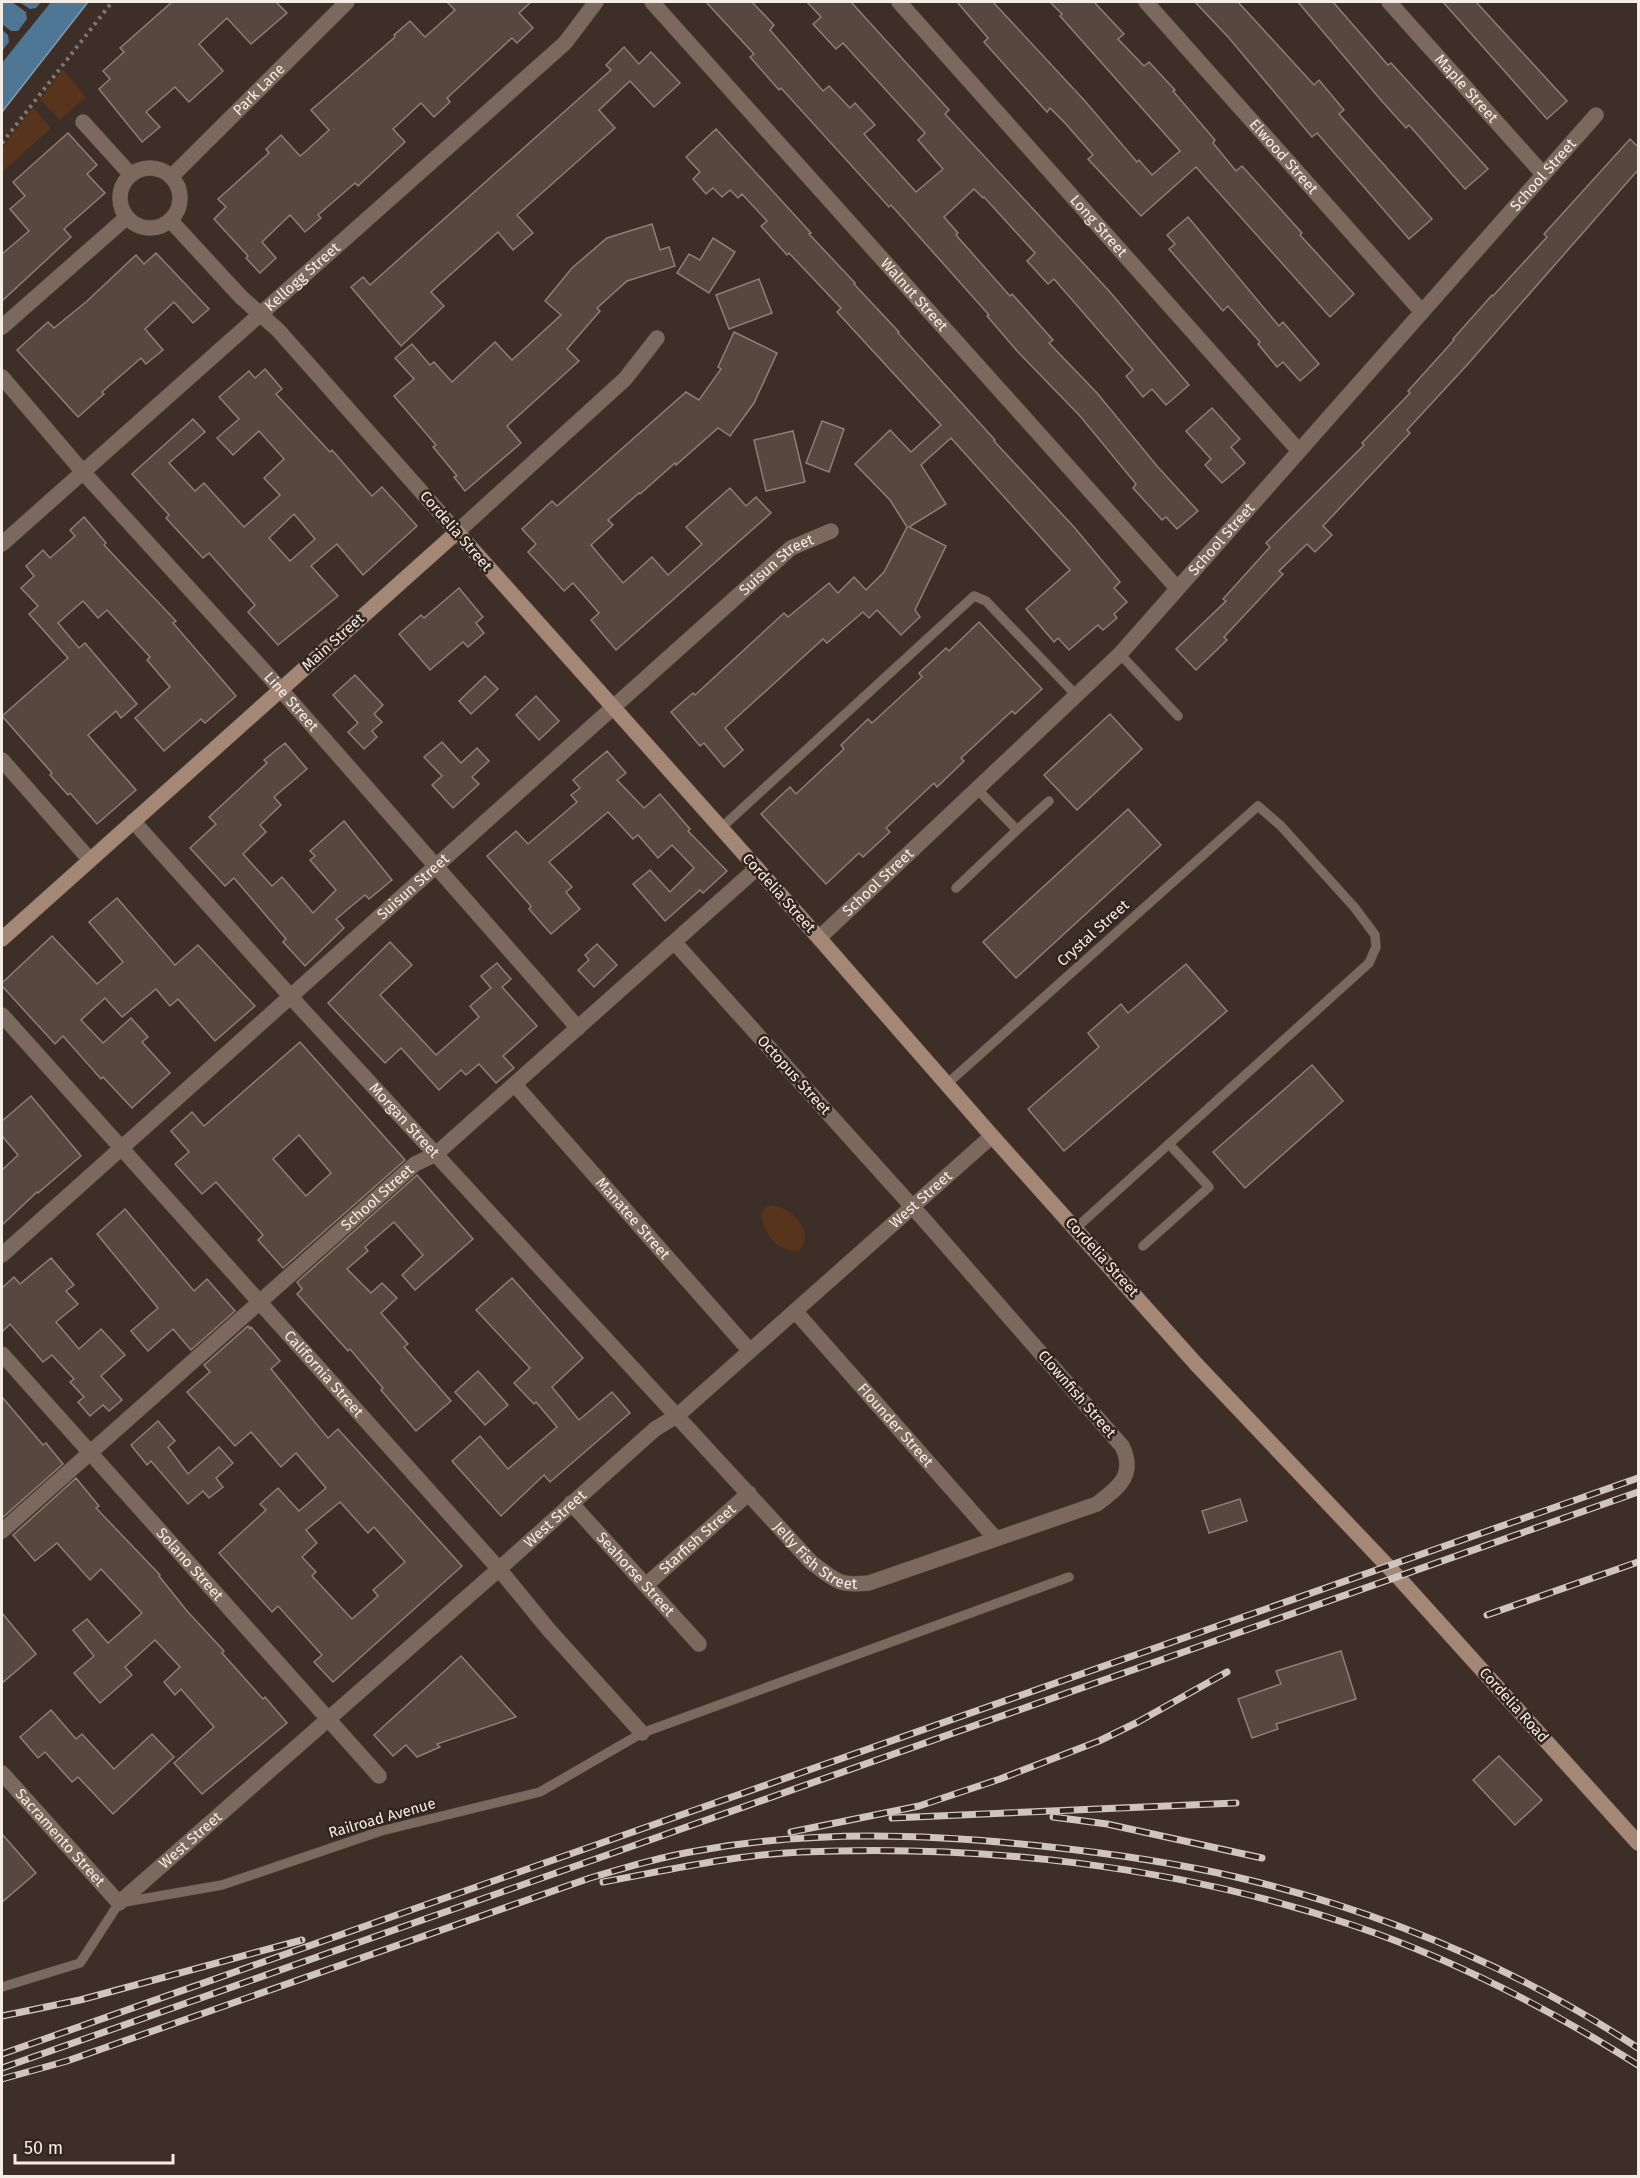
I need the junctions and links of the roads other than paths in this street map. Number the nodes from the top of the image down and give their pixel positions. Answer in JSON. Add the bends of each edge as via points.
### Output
{"nodes":[{"id":1,"x":347,"y":2,"type":"edge"},
{"id":2,"x":596,"y":2,"type":"edge"},
{"id":3,"x":652,"y":2,"type":"edge"},
{"id":4,"x":899,"y":2,"type":"edge"},
{"id":5,"x":1146,"y":2,"type":"edge"},
{"id":6,"x":1389,"y":2,"type":"edge"},
{"id":7,"x":1596,"y":115,"type":"dead end"},
{"id":8,"x":83,"y":122,"type":"dead end"},
{"id":9,"x":1543,"y":174,"type":"junction"},
{"id":10,"x":131,"y":175,"type":"junction"},
{"id":11,"x":171,"y":177,"type":"junction"},
{"id":12,"x":127,"y":217,"type":"junction"},
{"id":13,"x":170,"y":220,"type":"junction"},
{"id":14,"x":1422,"y":312,"type":"junction"},
{"id":15,"x":260,"y":315,"type":"junction"},
{"id":16,"x":2,"y":327,"type":"edge"},
{"id":17,"x":657,"y":338,"type":"dead end"},
{"id":18,"x":2,"y":377,"type":"edge"},
{"id":19,"x":1299,"y":451,"type":"junction"},
{"id":20,"x":83,"y":471,"type":"junction"},
{"id":21,"x":831,"y":531,"type":"dead end"},
{"id":22,"x":457,"y":532,"type":"junction"},
{"id":23,"x":2,"y":544,"type":"edge"},
{"id":24,"x":1177,"y":588,"type":"junction"},
{"id":25,"x":1120,"y":654,"type":"junction"},
{"id":26,"x":279,"y":690,"type":"junction"},
{"id":27,"x":1076,"y":695,"type":"junction"},
{"id":28,"x":614,"y":708,"type":"junction"},
{"id":29,"x":1178,"y":716,"type":"dead end"},
{"id":30,"x":2,"y":760,"type":"edge"},
{"id":31,"x":977,"y":789,"type":"junction"},
{"id":32,"x":1049,"y":801,"type":"dead end"},
{"id":33,"x":133,"y":821,"type":"junction"},
{"id":34,"x":721,"y":828,"type":"junction"},
{"id":35,"x":1017,"y":830,"type":"junction"},
{"id":36,"x":90,"y":860,"type":"junction"},
{"id":37,"x":436,"y":866,"type":"junction"},
{"id":38,"x":758,"y":868,"type":"junction"},
{"id":39,"x":956,"y":888,"type":"dead end"},
{"id":40,"x":819,"y":938,"type":"junction"},
{"id":41,"x":2,"y":939,"type":"edge"},
{"id":42,"x":675,"y":943,"type":"junction"},
{"id":43,"x":290,"y":996,"type":"junction"},
{"id":44,"x":2,"y":1016,"type":"edge"},
{"id":45,"x":578,"y":1028,"type":"junction"},
{"id":46,"x":948,"y":1083,"type":"junction"},
{"id":47,"x":515,"y":1085,"type":"junction"},
{"id":48,"x":992,"y":1136,"type":"junction"},
{"id":49,"x":1169,"y":1144,"type":"junction"},
{"id":50,"x":122,"y":1148,"type":"junction"},
{"id":51,"x":436,"y":1154,"type":"junction"},
{"id":52,"x":912,"y":1207,"type":"junction"},
{"id":53,"x":1076,"y":1228,"type":"junction"},
{"id":54,"x":1143,"y":1246,"type":"dead end"},
{"id":55,"x":2,"y":1255,"type":"edge"},
{"id":56,"x":260,"y":1301,"type":"junction"},
{"id":57,"x":795,"y":1311,"type":"junction"},
{"id":58,"x":750,"y":1352,"type":"junction"},
{"id":59,"x":2,"y":1353,"type":"edge"},
{"id":60,"x":678,"y":1415,"type":"junction"},
{"id":61,"x":90,"y":1451,"type":"junction"},
{"id":62,"x":749,"y":1493,"type":"junction"},
{"id":63,"x":571,"y":1503,"type":"junction"},
{"id":64,"x":2,"y":1531,"type":"edge"},
{"id":65,"x":995,"y":1538,"type":"junction"},
{"id":66,"x":1389,"y":1567,"type":"joint"},
{"id":67,"x":499,"y":1569,"type":"junction"},
{"id":68,"x":1069,"y":1577,"type":"dead end"},
{"id":69,"x":646,"y":1585,"type":"junction"},
{"id":70,"x":699,"y":1644,"type":"dead end"},
{"id":71,"x":328,"y":1718,"type":"junction"},
{"id":72,"x":642,"y":1733,"type":"junction"},
{"id":73,"x":2,"y":1773,"type":"edge"},
{"id":74,"x":379,"y":1776,"type":"dead end"},
{"id":75,"x":1638,"y":1843,"type":"edge"},
{"id":76,"x":119,"y":1903,"type":"junction"},
{"id":77,"x":2,"y":1987,"type":"edge"}],
"edges":[{"from":1,"to":11,"type":"street","name":"Park Lane"},
{"from":2,"to":15,"type":"street","name":"Kellogg Street","via":[[565,43]]},
{"from":3,"to":24,"type":"street","name":"Walnut Street"},
{"from":4,"to":19,"type":"street","name":"Long Street"},
{"from":5,"to":14,"type":"street","name":"Elwood Street"},
{"from":6,"to":9,"type":"street","name":"Maple Street"},
{"from":7,"to":9,"type":"street","name":"School Street"},
{"from":8,"to":10,"type":"street"},
{"from":9,"to":14,"type":"street","name":"School Street"},
{"from":10,"to":11,"type":"street","via":[[147,168]]},
{"from":10,"to":12,"type":"street","via":[[121,190],[120,200]]},
{"from":11,"to":13,"type":"street","via":[[177,185],[179,204]]},
{"from":12,"to":13,"type":"street","via":[[153,228]]},
{"from":12,"to":16,"type":"street"},
{"from":13,"to":15,"type":"street","name":"Cordelia Street"},
{"from":14,"to":19,"type":"street","name":"School Street"},
{"from":15,"to":20,"type":"street","name":"Kellogg Street"},
{"from":15,"to":22,"type":"street","name":"Cordelia Street","via":[[278,330]]},
{"from":17,"to":22,"type":"street","name":"Main Street","via":[[625,379]]},
{"from":18,"to":20,"type":"street","name":"Line Street"},
{"from":19,"to":24,"type":"street","name":"School Street"},
{"from":20,"to":23,"type":"street","name":"Kellogg Street"},
{"from":20,"to":26,"type":"street","name":"Line Street"},
{"from":21,"to":28,"type":"street","name":"Suisun Street","via":[[791,548]]},
{"from":22,"to":26,"type":"main road","name":"Main Street"},
{"from":22,"to":28,"type":"main road","name":"Cordelia Street"},
{"from":24,"to":25,"type":"street","name":"School Street"},
{"from":25,"to":27,"type":"street","name":"School Street"},
{"from":25,"to":29,"type":"lane"},
{"from":26,"to":33,"type":"main road","name":"Main Street"},
{"from":26,"to":37,"type":"street","name":"Line Street"},
{"from":27,"to":31,"type":"street","name":"School Street"},
{"from":27,"to":34,"type":"lane","via":[[986,601],[974,596]]},
{"from":28,"to":34,"type":"main road","name":"Cordelia Street"},
{"from":28,"to":37,"type":"street","name":"Suisun Street"},
{"from":30,"to":36,"type":"street"},
{"from":31,"to":35,"type":"lane"},
{"from":31,"to":40,"type":"street","name":"School Street"},
{"from":32,"to":35,"type":"lane"},
{"from":33,"to":36,"type":"main road","name":"Main Street"},
{"from":33,"to":43,"type":"street","name":"Morgan Street"},
{"from":34,"to":38,"type":"main road","name":"Cordelia Street"},
{"from":35,"to":39,"type":"lane"},
{"from":36,"to":41,"type":"main road","name":"Main Street"},
{"from":37,"to":43,"type":"street","name":"Suisun Street"},
{"from":37,"to":45,"type":"street","name":"Line Street"},
{"from":38,"to":40,"type":"main road","name":"Cordelia Street"},
{"from":38,"to":42,"type":"street","name":"School Street"},
{"from":40,"to":46,"type":"main road","name":"Cordelia Street"},
{"from":42,"to":45,"type":"street","name":"School Street"},
{"from":42,"to":52,"type":"street","name":"Octopus Street"},
{"from":43,"to":50,"type":"street","name":"Suisun Street"},
{"from":43,"to":51,"type":"street","name":"Morgan Street"},
{"from":44,"to":50,"type":"street","name":"California Street"},
{"from":45,"to":47,"type":"street","name":"School Street"},
{"from":46,"to":48,"type":"main road","name":"Cordelia Street"},
{"from":46,"to":49,"type":"lane","name":"Crystal Street","via":[[1258,806],[1355,908],[1375,935],[1376,946],[1369,963]]},
{"from":47,"to":51,"type":"street","name":"School Street"},
{"from":47,"to":58,"type":"street","name":"Manatee Street"},
{"from":48,"to":52,"type":"street","name":"West Street"},
{"from":48,"to":53,"type":"main road","name":"Cordelia Street"},
{"from":49,"to":53,"type":"lane"},
{"from":49,"to":54,"type":"lane","via":[[1209,1187]]},
{"from":50,"to":55,"type":"street","name":"Suisun Street"},
{"from":50,"to":56,"type":"street","name":"California Street"},
{"from":51,"to":56,"type":"street","name":"School Street","via":[[415,1164]]},
{"from":51,"to":60,"type":"street","name":"Morgan Street"},
{"from":52,"to":57,"type":"street","name":"West Street"},
{"from":52,"to":65,"type":"street","name":"Clownfish Street","via":[[1101,1421],[1128,1459],[1118,1487],[1097,1504]]},
{"from":53,"to":66,"type":"main road","name":"Cordelia Street","via":[[1196,1364]]},
{"from":56,"to":61,"type":"street","name":"School Street"},
{"from":56,"to":67,"type":"street","name":"California Street"},
{"from":57,"to":58,"type":"street","name":"West Street"},
{"from":57,"to":65,"type":"street","name":"Flounder Street"},
{"from":58,"to":60,"type":"street","name":"West Street"},
{"from":59,"to":61,"type":"street","name":"Solano Street"},
{"from":60,"to":62,"type":"street","name":"Jelly Fish Street"},
{"from":60,"to":63,"type":"street","name":"West Street","via":[[655,1429]]},
{"from":61,"to":64,"type":"street","name":"School Street"},
{"from":61,"to":71,"type":"street","name":"Solano Street"},
{"from":62,"to":65,"type":"street","name":"Jelly Fish Street","via":[[812,1563],[846,1585],[869,1583]]},
{"from":62,"to":69,"type":"street","name":"Starfish Street"},
{"from":63,"to":67,"type":"street","name":"West Street"},
{"from":63,"to":69,"type":"street","name":"Seahorse Street"},
{"from":66,"to":75,"type":"main road","name":"Cordelia Road"},
{"from":67,"to":71,"type":"street","name":"West Street"},
{"from":67,"to":72,"type":"street","name":"California Street"},
{"from":68,"to":72,"type":"lane","name":"Railroad Avenue"},
{"from":69,"to":70,"type":"street","name":"Seahorse Street"},
{"from":71,"to":74,"type":"street","name":"Solano Street"},
{"from":71,"to":76,"type":"street","name":"West Street"},
{"from":72,"to":76,"type":"lane","name":"Railroad Avenue","via":[[540,1792],[381,1830],[222,1885]]},
{"from":73,"to":76,"type":"street","name":"Sacramento Street"},
{"from":76,"to":77,"type":"lane","via":[[80,1963]]}]}
